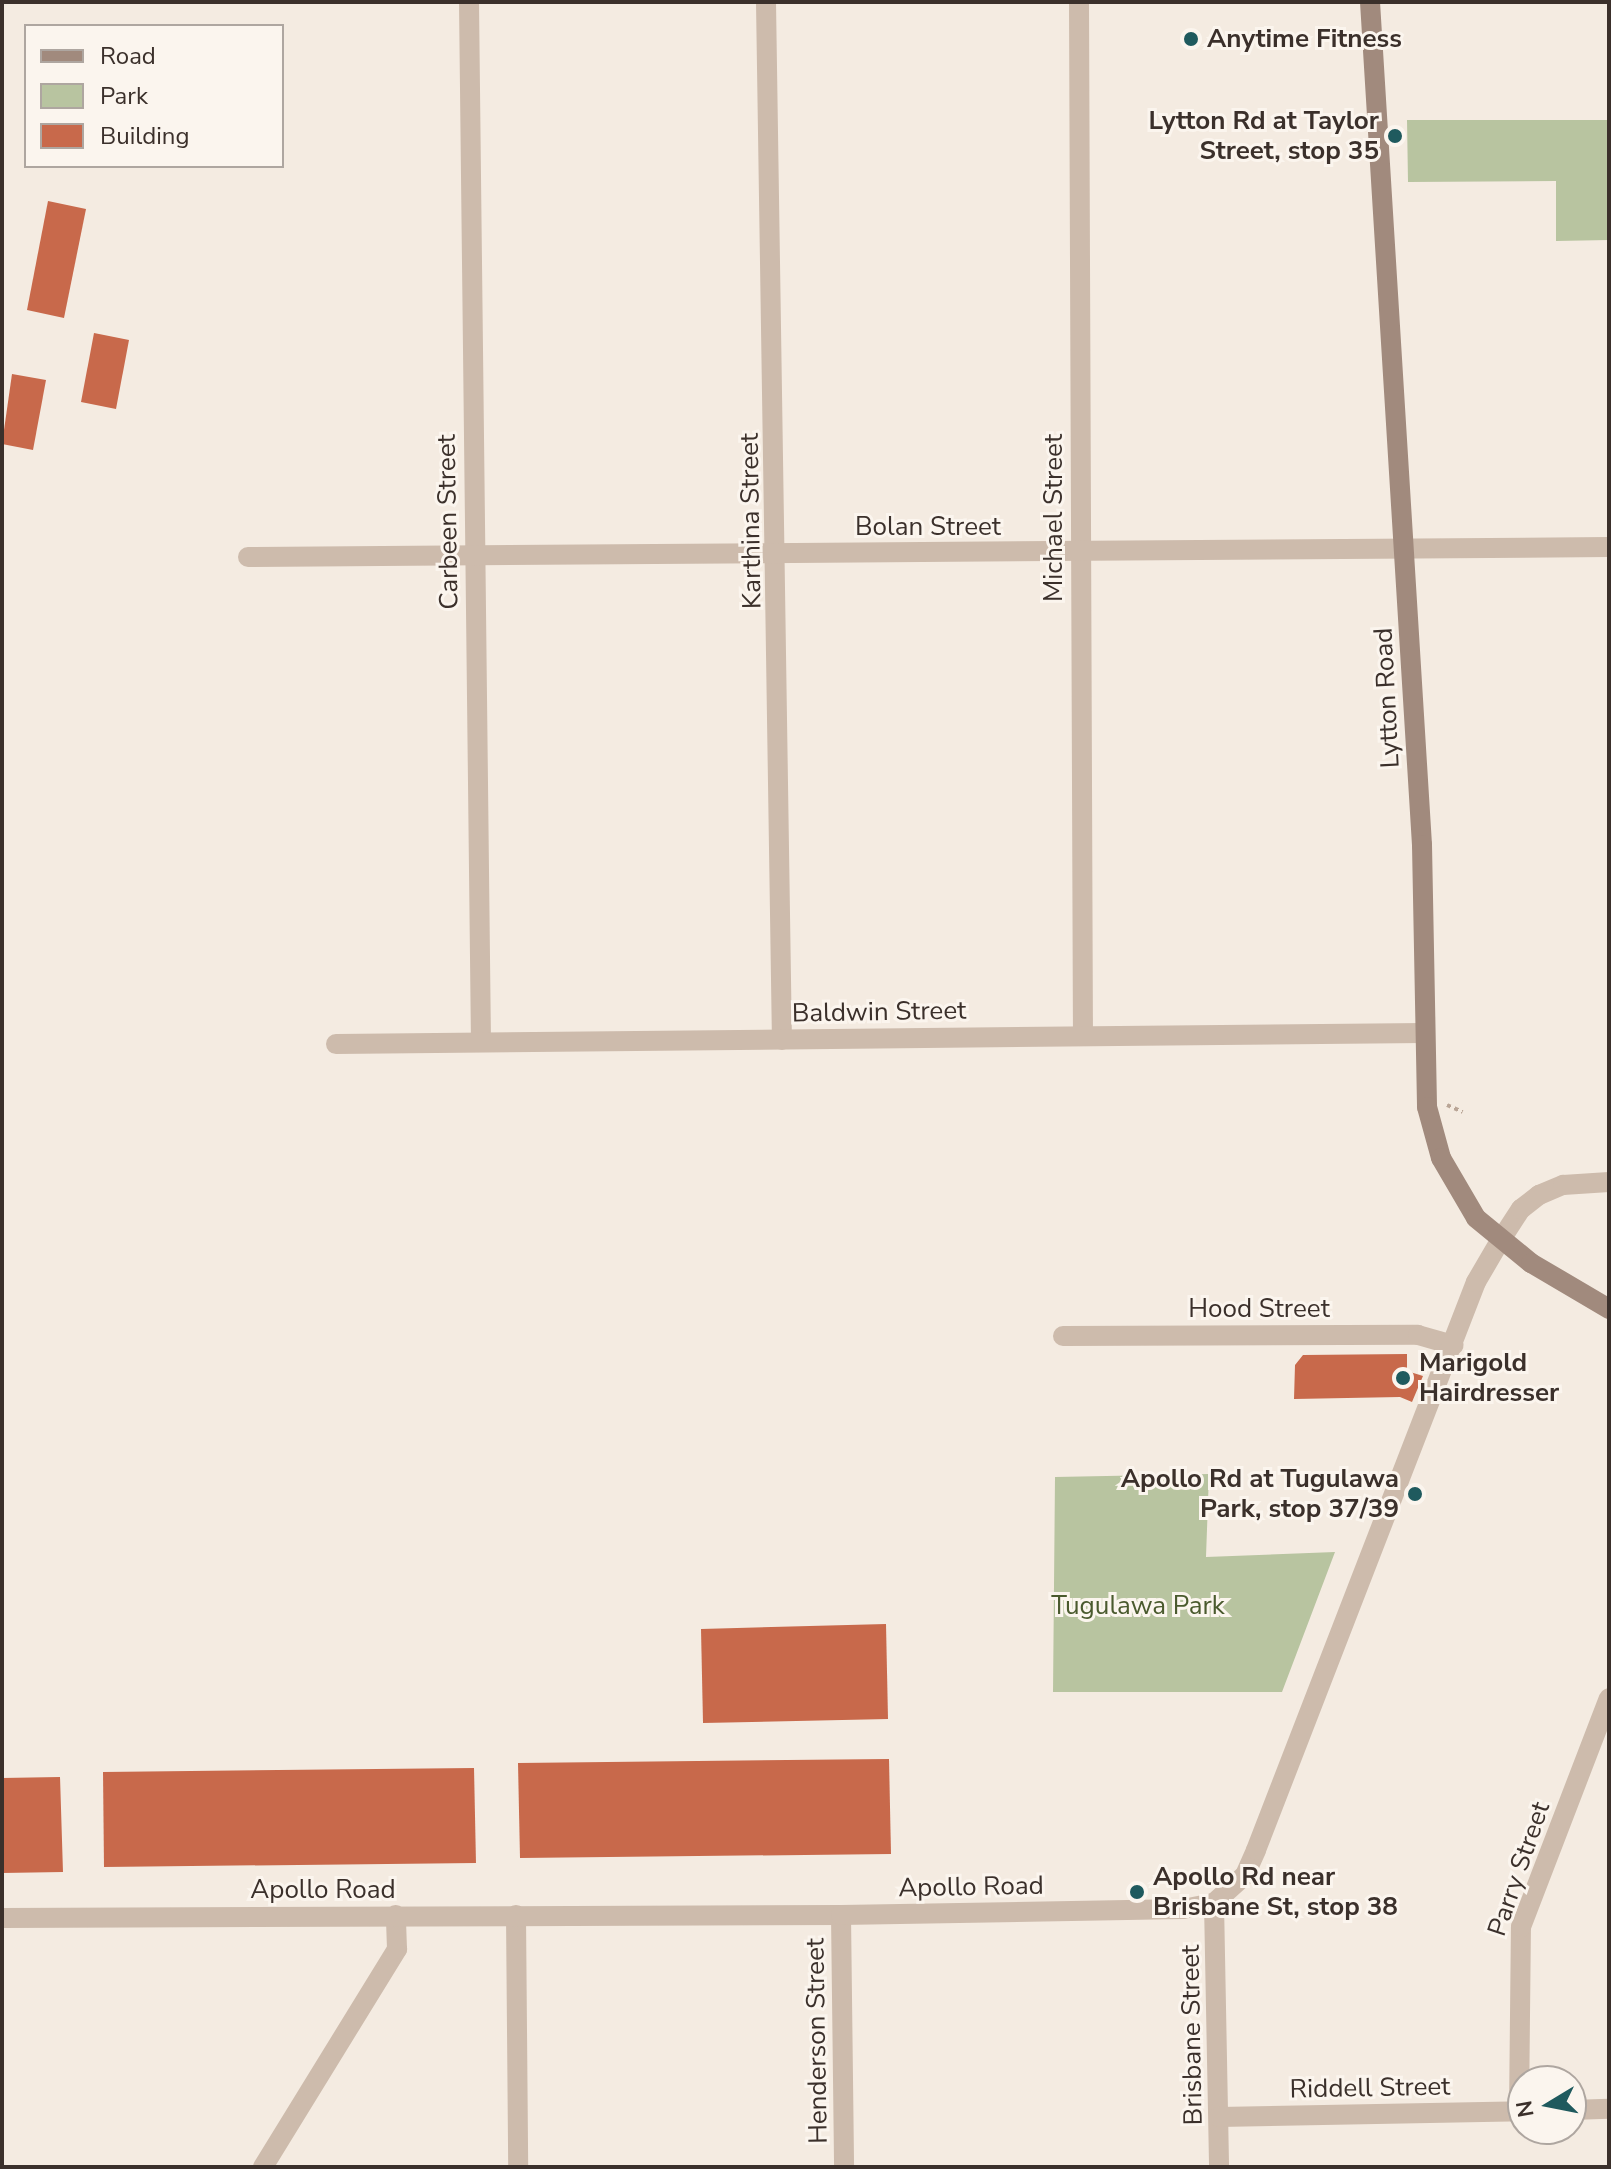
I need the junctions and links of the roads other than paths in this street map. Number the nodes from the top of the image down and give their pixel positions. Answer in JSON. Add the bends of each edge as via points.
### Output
{"nodes":[{"id":1,"x":469,"y":2,"type":"edge"},
{"id":2,"x":766,"y":2,"type":"edge"},
{"id":3,"x":1079,"y":2,"type":"edge"},
{"id":4,"x":1370,"y":2,"type":"edge"},
{"id":5,"x":1609,"y":547,"type":"edge"},
{"id":6,"x":1404,"y":549,"type":"junction"},
{"id":7,"x":1080,"y":552,"type":"junction"},
{"id":8,"x":778,"y":553,"type":"junction"},
{"id":9,"x":475,"y":555,"type":"junction"},
{"id":10,"x":248,"y":557,"type":"dead end"},
{"id":11,"x":1424,"y":1033,"type":"junction"},
{"id":12,"x":1083,"y":1034,"type":"junction"},
{"id":13,"x":782,"y":1040,"type":"junction"},
{"id":14,"x":481,"y":1041,"type":"junction"},
{"id":15,"x":336,"y":1044,"type":"dead end"},
{"id":16,"x":1609,"y":1182,"type":"edge"},
{"id":17,"x":1500,"y":1241,"type":"junction"},
{"id":18,"x":1609,"y":1309,"type":"edge"},
{"id":19,"x":1063,"y":1336,"type":"dead end"},
{"id":20,"x":1454,"y":1345,"type":"junction"},
{"id":21,"x":1609,"y":1698,"type":"edge"},
{"id":22,"x":1214,"y":1903,"type":"junction"},
{"id":23,"x":396,"y":1915,"type":"junction"},
{"id":24,"x":516,"y":1915,"type":"junction"},
{"id":25,"x":841,"y":1915,"type":"junction"},
{"id":26,"x":2,"y":1918,"type":"edge"},
{"id":27,"x":1521,"y":2065,"type":"edge"},
{"id":28,"x":1609,"y":2109,"type":"edge"},
{"id":29,"x":1587,"y":2110,"type":"edge"},
{"id":30,"x":1507,"y":2111,"type":"edge"},
{"id":31,"x":1219,"y":2117,"type":"junction"},
{"id":32,"x":263,"y":2167,"type":"edge"},
{"id":33,"x":518,"y":2167,"type":"edge"},
{"id":34,"x":844,"y":2167,"type":"edge"},
{"id":35,"x":1219,"y":2167,"type":"edge"}],
"edges":[{"from":1,"to":9,"type":"street","name":"Carbeen Street"},
{"from":2,"to":8,"type":"street","name":"Karthina Street"},
{"from":3,"to":7,"type":"street","name":"Michael Street"},
{"from":4,"to":6,"type":"main road","name":"Lytton Road"},
{"from":5,"to":6,"type":"street","name":"Bolan Street"},
{"from":6,"to":7,"type":"street","name":"Bolan Street"},
{"from":6,"to":11,"type":"main road","name":"Lytton Road","via":[[1422,845]]},
{"from":7,"to":8,"type":"street","name":"Bolan Street"},
{"from":7,"to":12,"type":"street","name":"Michael Street"},
{"from":8,"to":9,"type":"street","name":"Bolan Street"},
{"from":8,"to":13,"type":"street","name":"Karthina Street"},
{"from":9,"to":10,"type":"street","name":"Bolan Street"},
{"from":9,"to":14,"type":"street","name":"Carbeen Street"},
{"from":11,"to":12,"type":"street","name":"Baldwin Street"},
{"from":11,"to":17,"type":"main road","name":"Lytton Road","via":[[1427,1107],[1441,1158],[1461,1198]]},
{"from":12,"to":13,"type":"street","name":"Baldwin Street"},
{"from":13,"to":14,"type":"street","name":"Baldwin Street"},
{"from":14,"to":15,"type":"street","name":"Baldwin Street"},
{"from":16,"to":17,"type":"street","via":[[1563,1185],[1539,1195],[1521,1209]]},
{"from":17,"to":18,"type":"main road","name":"Lytton Road"},
{"from":17,"to":20,"type":"street","via":[[1476,1282]]},
{"from":19,"to":20,"type":"street","name":"Hood Street","via":[[1418,1335]]},
{"from":20,"to":22,"type":"street","via":[[1256,1850],[1245,1875]]},
{"from":21,"to":27,"type":"street","name":"Parry Street","via":[[1521,1927]]},
{"from":22,"to":25,"type":"street","name":"Apollo Road","via":[[1183,1909]]},
{"from":22,"to":31,"type":"street","name":"Brisbane Street"},
{"from":23,"to":24,"type":"street","name":"Apollo Road"},
{"from":23,"to":26,"type":"street","name":"Apollo Road"},
{"from":23,"to":32,"type":"street","via":[[397,1949]]},
{"from":24,"to":25,"type":"street","name":"Apollo Road"},
{"from":24,"to":33,"type":"street"},
{"from":25,"to":34,"type":"street","name":"Henderson Street"},
{"from":28,"to":29,"type":"street"},
{"from":30,"to":31,"type":"street","name":"Riddell Street"},
{"from":31,"to":35,"type":"street","name":"Brisbane Street"}]}
